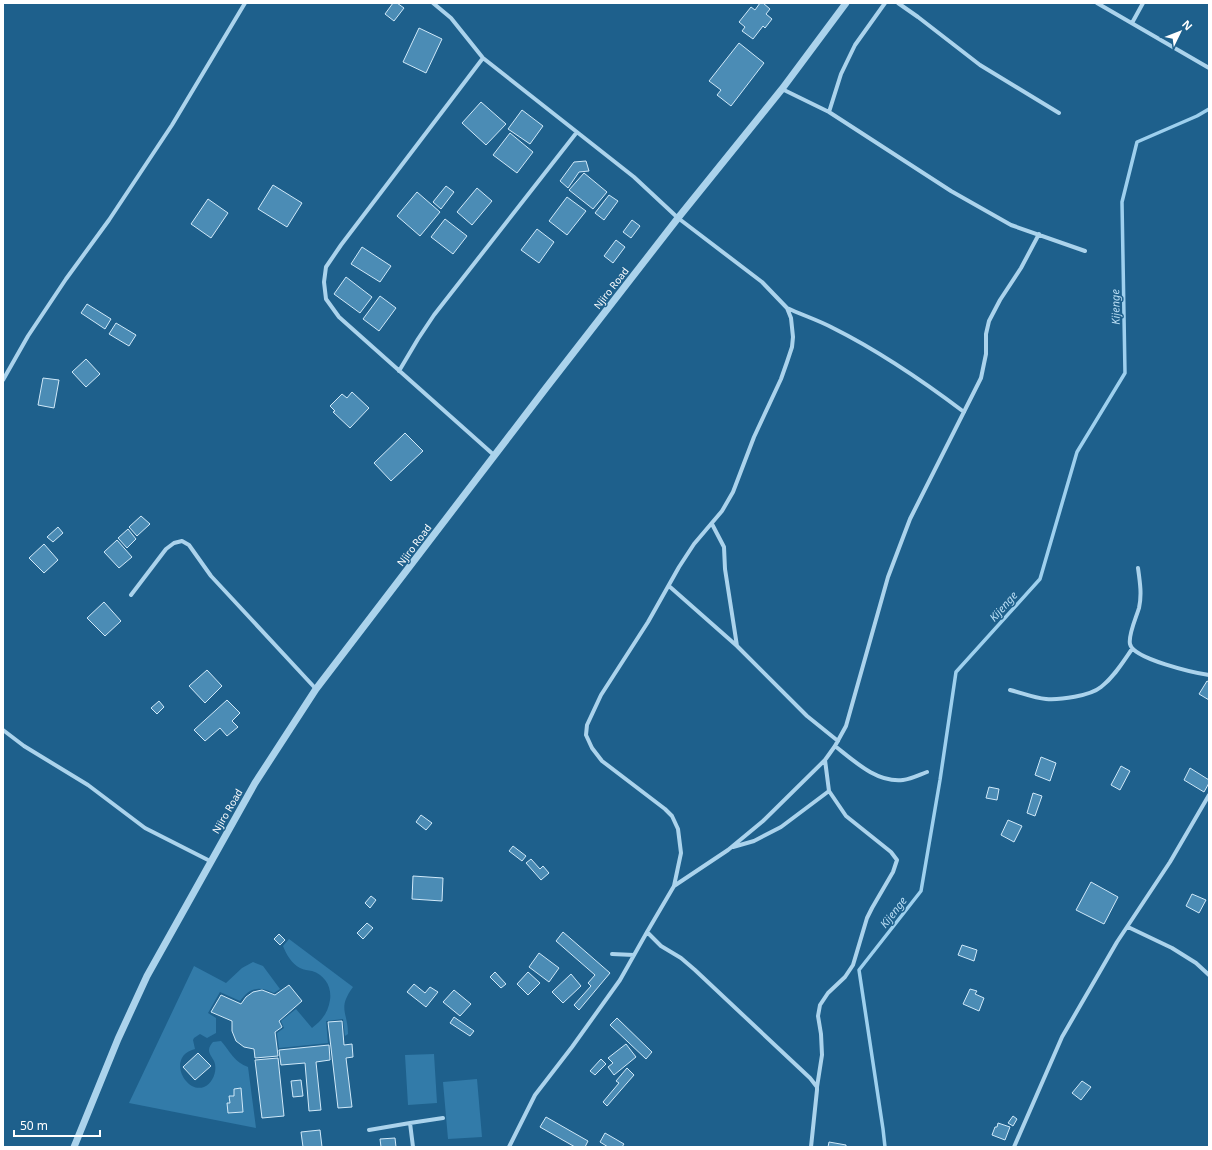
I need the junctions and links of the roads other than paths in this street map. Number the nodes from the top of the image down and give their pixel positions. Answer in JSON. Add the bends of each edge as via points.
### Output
{"nodes":[{"id":1,"x":245,"y":3,"type":"edge"},
{"id":2,"x":433,"y":3,"type":"edge"},
{"id":3,"x":846,"y":3,"type":"edge"},
{"id":4,"x":885,"y":3,"type":"edge"},
{"id":5,"x":898,"y":3,"type":"edge"},
{"id":6,"x":1098,"y":3,"type":"edge"},
{"id":7,"x":1143,"y":3,"type":"edge"},
{"id":8,"x":1132,"y":23,"type":"junction"},
{"id":9,"x":484,"y":58,"type":"junction"},
{"id":10,"x":1209,"y":68,"type":"edge"},
{"id":11,"x":782,"y":89,"type":"junction"},
{"id":12,"x":829,"y":112,"type":"junction"},
{"id":13,"x":1059,"y":114,"type":"dead end"},
{"id":14,"x":577,"y":132,"type":"junction"},
{"id":15,"x":678,"y":218,"type":"junction"},
{"id":16,"x":1039,"y":234,"type":"junction"},
{"id":17,"x":1085,"y":251,"type":"dead end"},
{"id":18,"x":787,"y":308,"type":"junction"},
{"id":19,"x":399,"y":371,"type":"junction"},
{"id":20,"x":3,"y":380,"type":"edge"},
{"id":21,"x":964,"y":412,"type":"junction"},
{"id":22,"x":495,"y":456,"type":"junction"},
{"id":23,"x":712,"y":524,"type":"junction"},
{"id":24,"x":1138,"y":568,"type":"dead end"},
{"id":25,"x":669,"y":586,"type":"junction"},
{"id":26,"x":130,"y":595,"type":"dead end"},
{"id":27,"x":737,"y":646,"type":"junction"},
{"id":28,"x":1132,"y":649,"type":"junction"},
{"id":29,"x":1209,"y":675,"type":"edge"},
{"id":30,"x":316,"y":689,"type":"junction"},
{"id":31,"x":1010,"y":690,"type":"dead end"},
{"id":32,"x":3,"y":730,"type":"edge"},
{"id":33,"x":838,"y":741,"type":"junction"},
{"id":34,"x":835,"y":746,"type":"junction"},
{"id":35,"x":825,"y":760,"type":"junction"},
{"id":36,"x":927,"y":772,"type":"dead end"},
{"id":37,"x":829,"y":791,"type":"junction"},
{"id":38,"x":1209,"y":795,"type":"edge"},
{"id":39,"x":731,"y":847,"type":"junction"},
{"id":40,"x":210,"y":861,"type":"junction"},
{"id":41,"x":674,"y":886,"type":"junction"},
{"id":42,"x":1128,"y":928,"type":"junction"},
{"id":43,"x":647,"y":932,"type":"junction"},
{"id":44,"x":612,"y":954,"type":"dead end"},
{"id":45,"x":634,"y":955,"type":"junction"},
{"id":46,"x":1209,"y":975,"type":"edge"},
{"id":47,"x":817,"y":1087,"type":"junction"},
{"id":48,"x":443,"y":1118,"type":"dead end"},
{"id":49,"x":410,"y":1122,"type":"junction"},
{"id":50,"x":369,"y":1130,"type":"dead end"},
{"id":51,"x":74,"y":1147,"type":"edge"},
{"id":52,"x":413,"y":1147,"type":"edge"},
{"id":53,"x":509,"y":1147,"type":"edge"},
{"id":54,"x":811,"y":1147,"type":"edge"},
{"id":55,"x":1014,"y":1147,"type":"edge"}],
"edges":[{"from":1,"to":20,"type":"street","via":[[172,125],[109,220],[66,278]]},
{"from":2,"to":9,"type":"street","via":[[451,18]]},
{"from":3,"to":11,"type":"street","name":"Njiro Road"},
{"from":4,"to":12,"type":"street","via":[[855,45],[841,74]]},
{"from":5,"to":13,"type":"street","via":[[980,65]]},
{"from":6,"to":8,"type":"street"},
{"from":7,"to":8,"type":"street"},
{"from":8,"to":10,"type":"street"},
{"from":9,"to":14,"type":"street"},
{"from":9,"to":19,"type":"street","via":[[326,267],[326,299],[339,317]]},
{"from":11,"to":12,"type":"street"},
{"from":11,"to":15,"type":"street","name":"Njiro Road"},
{"from":12,"to":16,"type":"street","via":[[987,212],[1012,225]]},
{"from":14,"to":15,"type":"street","via":[[634,177]]},
{"from":14,"to":19,"type":"street","via":[[434,315]]},
{"from":15,"to":18,"type":"street","via":[[762,282]]},
{"from":15,"to":22,"type":"street","name":"Njiro Road"},
{"from":16,"to":17,"type":"street"},
{"from":16,"to":21,"type":"street","via":[[989,321],[982,378]]},
{"from":18,"to":21,"type":"street","via":[[852,338],[919,379]]},
{"from":18,"to":23,"type":"street","via":[[793,337],[787,362],[733,492]]},
{"from":19,"to":22,"type":"street"},
{"from":21,"to":33,"type":"street","via":[[910,519],[888,577],[846,726]]},
{"from":22,"to":30,"type":"street","name":"Njiro Road"},
{"from":23,"to":25,"type":"street","via":[[694,544]]},
{"from":23,"to":27,"type":"street","via":[[724,547]]},
{"from":24,"to":28,"type":"street","via":[[1141,588],[1130,643]]},
{"from":25,"to":27,"type":"street"},
{"from":25,"to":41,"type":"street","via":[[601,695],[587,725],[586,735],[602,761],[672,816],[678,829],[681,853]]},
{"from":26,"to":30,"type":"street","via":[[166,549],[182,541],[189,545],[211,576]]},
{"from":27,"to":33,"type":"street","via":[[807,716]]},
{"from":28,"to":29,"type":"street","via":[[1162,664]]},
{"from":28,"to":31,"type":"street","via":[[1100,688],[1086,694],[1048,699]]},
{"from":30,"to":40,"type":"street","name":"Njiro Road","via":[[255,783]]},
{"from":32,"to":40,"type":"street","via":[[24,746],[88,785],[145,828]]},
{"from":33,"to":34,"type":"street"},
{"from":34,"to":35,"type":"street"},
{"from":34,"to":36,"type":"street","via":[[857,764],[890,780],[904,780]]},
{"from":35,"to":37,"type":"street"},
{"from":35,"to":39,"type":"street"},
{"from":37,"to":39,"type":"street","via":[[781,827],[754,841]]},
{"from":37,"to":47,"type":"street","via":[[846,816],[891,852],[897,860],[867,918],[853,965],[846,977],[828,993],[820,1005],[818,1016],[822,1055]]},
{"from":38,"to":42,"type":"street"},
{"from":39,"to":41,"type":"street"},
{"from":40,"to":51,"type":"street","name":"Njiro Road","via":[[147,976]]},
{"from":41,"to":43,"type":"street"},
{"from":42,"to":46,"type":"street","via":[[1172,948],[1196,963]]},
{"from":42,"to":55,"type":"street","via":[[1062,1037]]},
{"from":43,"to":45,"type":"street"},
{"from":43,"to":47,"type":"street","via":[[661,946],[690,966]]},
{"from":44,"to":45,"type":"street"},
{"from":45,"to":53,"type":"street","via":[[620,980],[535,1095]]},
{"from":47,"to":54,"type":"street"},
{"from":48,"to":49,"type":"street"},
{"from":49,"to":50,"type":"street"},
{"from":49,"to":52,"type":"street"}]}
